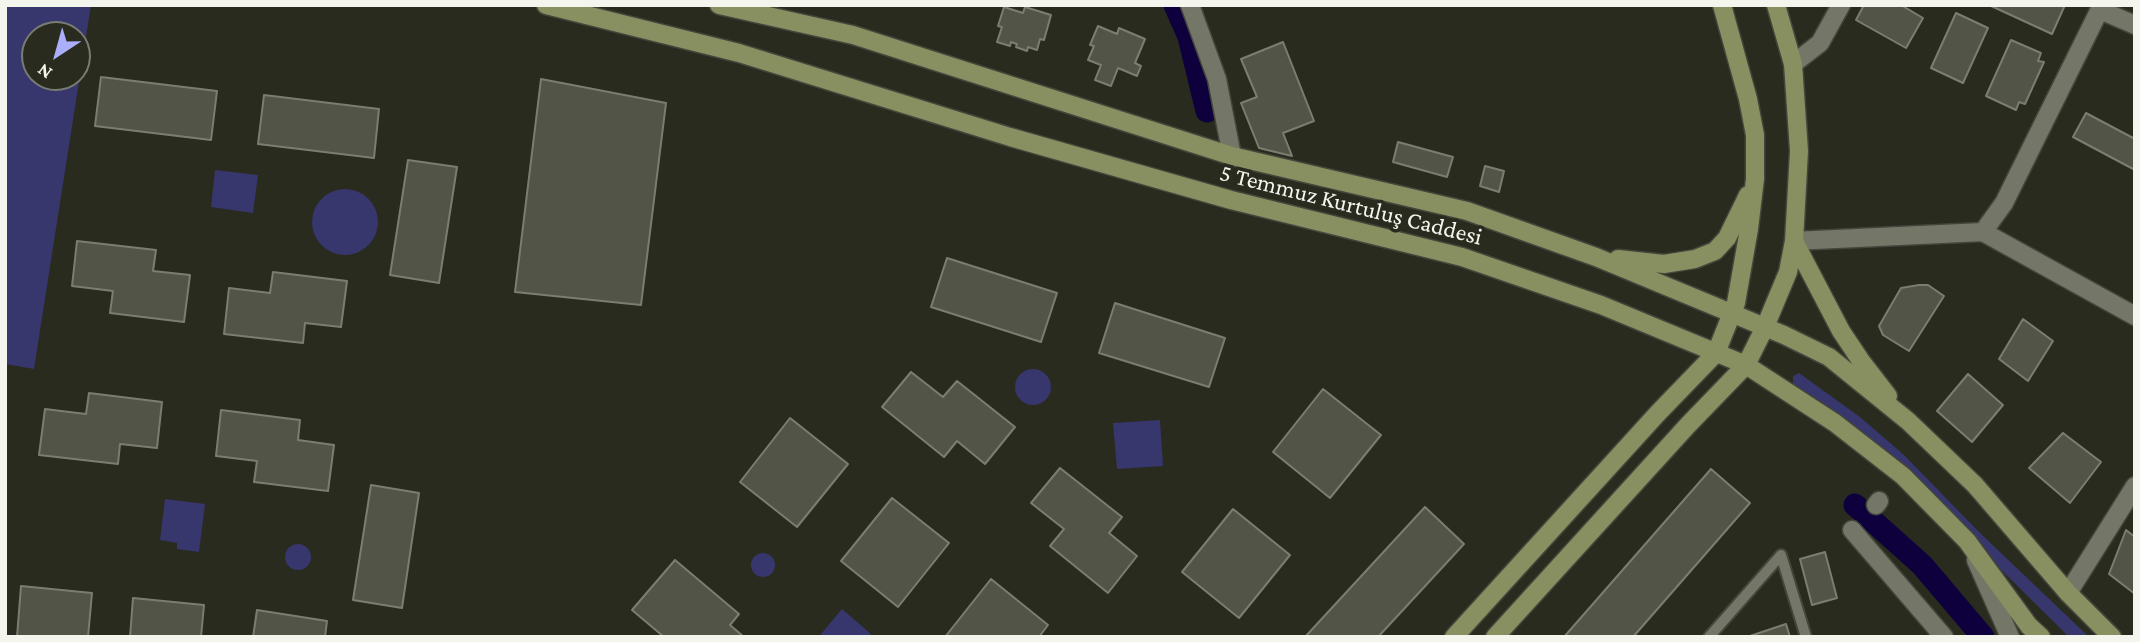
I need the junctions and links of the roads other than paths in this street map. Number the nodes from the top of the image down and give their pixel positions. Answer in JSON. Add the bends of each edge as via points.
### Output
{"nodes":[{"id":1,"x":546,"y":5,"type":"edge"},
{"id":2,"x":719,"y":5,"type":"edge"},
{"id":3,"x":1190,"y":5,"type":"edge"},
{"id":4,"x":1722,"y":5,"type":"edge"},
{"id":5,"x":1776,"y":5,"type":"edge"},
{"id":6,"x":1840,"y":5,"type":"edge"},
{"id":7,"x":2101,"y":7,"type":"edge"},
{"id":8,"x":2135,"y":26,"type":"edge"},
{"id":9,"x":1793,"y":64,"type":"junction"},
{"id":10,"x":1232,"y":156,"type":"junction"},
{"id":11,"x":1755,"y":179,"type":"junction"},
{"id":12,"x":1983,"y":232,"type":"junction"},
{"id":13,"x":1794,"y":242,"type":"junction"},
{"id":14,"x":1596,"y":257,"type":"junction"},
{"id":15,"x":1732,"y":312,"type":"junction"},
{"id":16,"x":2135,"y":316,"type":"edge"},
{"id":17,"x":1765,"y":327,"type":"junction"},
{"id":18,"x":1716,"y":353,"type":"junction"},
{"id":19,"x":1746,"y":365,"type":"junction"},
{"id":20,"x":1908,"y":421,"type":"junction"},
{"id":21,"x":2135,"y":486,"type":"edge"},
{"id":22,"x":1852,"y":530,"type":"dead end"},
{"id":23,"x":1967,"y":541,"type":"junction"},
{"id":24,"x":2068,"y":593,"type":"junction"},
{"id":25,"x":1454,"y":637,"type":"edge"},
{"id":26,"x":1495,"y":637,"type":"edge"},
{"id":27,"x":1709,"y":637,"type":"edge"},
{"id":28,"x":1805,"y":637,"type":"edge"},
{"id":29,"x":1944,"y":637,"type":"edge"},
{"id":30,"x":2010,"y":637,"type":"edge"},
{"id":31,"x":2041,"y":637,"type":"edge"},
{"id":32,"x":2112,"y":637,"type":"edge"}],
"edges":[{"from":1,"to":18,"type":"main road","name":"5 Temmuz Kurtuluş Caddesi","via":[[739,53],[1231,200],[1462,257],[1601,305]]},
{"from":2,"to":10,"type":"main road","name":"5 Temmuz Kurtuluş Caddesi","via":[[853,35]]},
{"from":3,"to":10,"type":"street","via":[[1217,79]]},
{"from":4,"to":11,"type":"main road","via":[[1755,135]]},
{"from":5,"to":9,"type":"main road"},
{"from":6,"to":9,"type":"street","via":[[1820,43]]},
{"from":7,"to":8,"type":"street"},
{"from":7,"to":12,"type":"street","via":[[2004,203]]},
{"from":9,"to":13,"type":"main road","via":[[1799,151]]},
{"from":10,"to":14,"type":"main road","name":"5 Temmuz Kurtuluş Caddesi","via":[[1467,211]]},
{"from":11,"to":14,"type":"main road","via":[[1727,238],[1715,251],[1664,264]]},
{"from":11,"to":15,"type":"main road"},
{"from":12,"to":13,"type":"street"},
{"from":12,"to":16,"type":"street"},
{"from":13,"to":17,"type":"main road","via":[[1788,272]]},
{"from":13,"to":20,"type":"main road","via":[[1841,331]]},
{"from":14,"to":15,"type":"main road","name":"5 Temmuz Kurtuluş Caddesi"},
{"from":15,"to":17,"type":"main road","name":"5 Temmuz Kurtuluş Caddesi"},
{"from":15,"to":18,"type":"main road"},
{"from":17,"to":19,"type":"main road"},
{"from":17,"to":20,"type":"main road","name":"5 Temmuz Kurtuluş Caddesi","via":[[1829,357]]},
{"from":18,"to":19,"type":"main road","name":"5 Temmuz Kurtuluş Caddesi"},
{"from":18,"to":25,"type":"main road"},
{"from":19,"to":23,"type":"main road","name":"5 Temmuz Kurtuluş Caddesi","via":[[1835,423],[1893,468]]},
{"from":19,"to":26,"type":"main road"},
{"from":20,"to":24,"type":"main road","name":"5 Temmuz Kurtuluş Caddesi","via":[[1975,485]]},
{"from":21,"to":24,"type":"street"},
{"from":22,"to":29,"type":"street"},
{"from":23,"to":30,"type":"street"},
{"from":23,"to":31,"type":"main road","name":"5 Temmuz Kurtuluş Caddesi"},
{"from":24,"to":32,"type":"main road","name":"5 Temmuz Kurtuluş Caddesi"},
{"from":27,"to":28,"type":"lane","via":[[1781,555]]}]}
